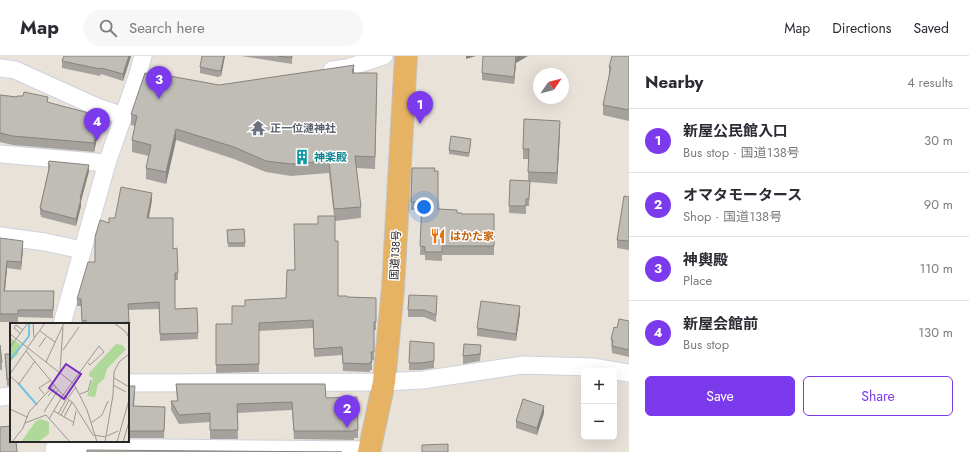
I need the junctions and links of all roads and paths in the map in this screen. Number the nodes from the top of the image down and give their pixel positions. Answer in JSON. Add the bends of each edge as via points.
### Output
{"nodes":[{"id":1,"x":143,"y":56,"type":"edge"},
{"id":2,"x":384,"y":56,"type":"edge"},
{"id":3,"x":406,"y":56,"type":"edge"},
{"id":4,"x":0,"y":68,"type":"edge"},
{"id":5,"x":317,"y":72,"type":"edge"},
{"id":6,"x":124,"y":116,"type":"junction"},
{"id":7,"x":0,"y":154,"type":"edge"},
{"id":8,"x":107,"y":163,"type":"junction"},
{"id":9,"x":0,"y":236,"type":"edge"},
{"id":10,"x":82,"y":250,"type":"junction"},
{"id":11,"x":62,"y":323,"type":"edge"},
{"id":12,"x":629,"y":373,"type":"edge"},
{"id":13,"x":384,"y":382,"type":"junction"},
{"id":14,"x":129,"y":383,"type":"edge"},
{"id":15,"x":10,"y":396,"type":"edge"},
{"id":16,"x":0,"y":397,"type":"edge"},
{"id":17,"x":54,"y":447,"type":"edge"},
{"id":18,"x":370,"y":451,"type":"edge"}],
"edges":[{"from":1,"to":6,"type":"street","via":[[145,75]]},
{"from":2,"to":5,"type":"street","via":[[347,68]]},
{"from":3,"to":13,"type":"highway","name":"国道138号","via":[[393,288]]},
{"from":4,"to":6,"type":"street","via":[[16,70],[97,107]]},
{"from":6,"to":8,"type":"street"},
{"from":7,"to":8,"type":"street"},
{"from":8,"to":10,"type":"street"},
{"from":9,"to":10,"type":"street"},
{"from":10,"to":11,"type":"street"},
{"from":12,"to":13,"type":"street","via":[[592,367],[523,365],[422,380]]},
{"from":13,"to":14,"type":"street"},
{"from":13,"to":18,"type":"highway","name":"国道138号"},
{"from":15,"to":16,"type":"street"},
{"from":17,"to":18,"type":"street"}]}
